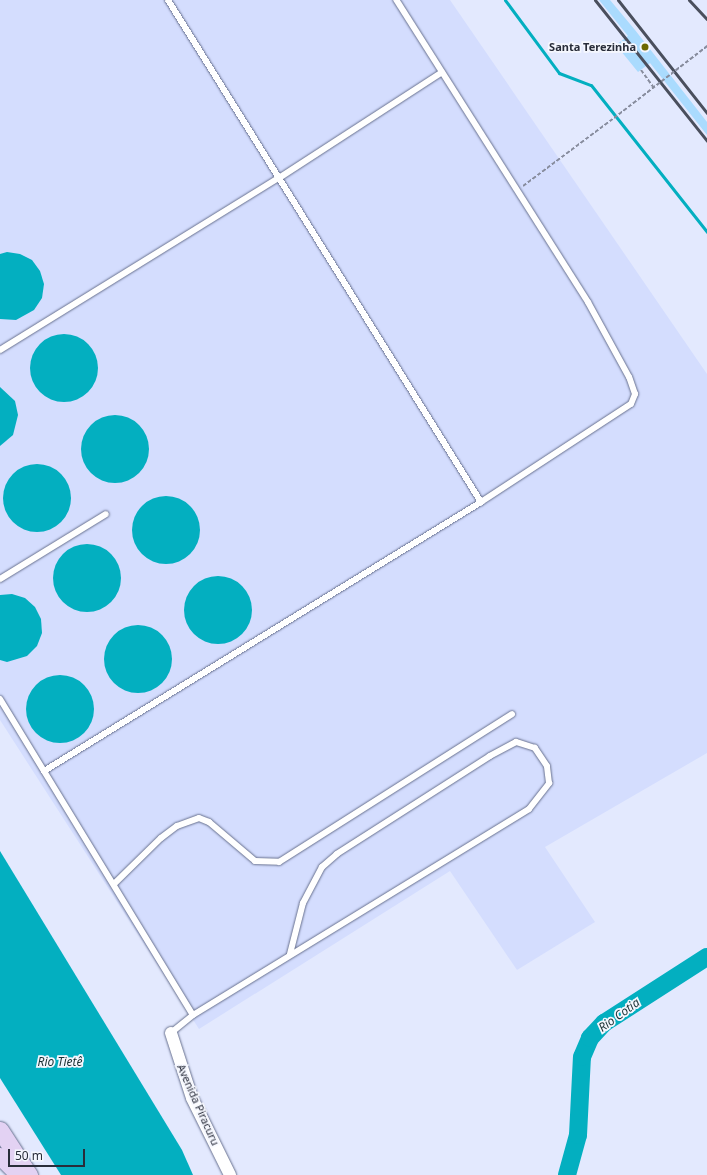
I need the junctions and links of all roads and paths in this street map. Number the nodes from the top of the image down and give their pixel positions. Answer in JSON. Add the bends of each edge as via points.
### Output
{"nodes":[{"id":1,"x":168,"y":0,"type":"edge"},
{"id":2,"x":396,"y":0,"type":"edge"},
{"id":3,"x":707,"y":46,"type":"edge"},
{"id":4,"x":641,"y":70,"type":"dead end"},
{"id":5,"x":442,"y":72,"type":"junction"},
{"id":6,"x":654,"y":88,"type":"junction"},
{"id":7,"x":279,"y":178,"type":"junction"},
{"id":8,"x":517,"y":191,"type":"junction"},
{"id":9,"x":0,"y":350,"type":"edge"},
{"id":10,"x":481,"y":502,"type":"junction"},
{"id":11,"x":106,"y":514,"type":"dead end"},
{"id":12,"x":0,"y":579,"type":"edge"},
{"id":13,"x":0,"y":699,"type":"edge"},
{"id":14,"x":512,"y":714,"type":"dead end"},
{"id":15,"x":44,"y":771,"type":"junction"},
{"id":16,"x":115,"y":884,"type":"junction"},
{"id":17,"x":290,"y":954,"type":"junction"},
{"id":18,"x":192,"y":1015,"type":"junction"},
{"id":19,"x":171,"y":1033,"type":"joint"},
{"id":20,"x":0,"y":1130,"type":"edge"},
{"id":21,"x":0,"y":1144,"type":"edge"},
{"id":22,"x":0,"y":1156,"type":"edge"},
{"id":23,"x":21,"y":1174,"type":"edge"},
{"id":24,"x":230,"y":1175,"type":"edge"}],
"edges":[{"from":1,"to":7,"type":"lane"},
{"from":2,"to":5,"type":"lane"},
{"from":3,"to":6,"type":"path","bridge":true},
{"from":4,"to":6,"type":"path"},
{"from":5,"to":7,"type":"lane"},
{"from":5,"to":8,"type":"lane"},
{"from":6,"to":8,"type":"path","bridge":true},
{"from":7,"to":9,"type":"lane"},
{"from":7,"to":10,"type":"lane"},
{"from":8,"to":10,"type":"lane","via":[[588,302],[629,377],[635,394],[622,412]]},
{"from":10,"to":15,"type":"lane"},
{"from":11,"to":12,"type":"lane"},
{"from":13,"to":15,"type":"lane"},
{"from":14,"to":16,"type":"lane","via":[[279,862],[255,860],[209,822],[199,818],[177,826],[161,838]]},
{"from":15,"to":16,"type":"lane"},
{"from":16,"to":18,"type":"lane"},
{"from":17,"to":17,"type":"lane","via":[[303,903],[322,867],[337,854],[516,742],[535,748],[547,766],[549,784],[529,809]]},
{"from":17,"to":18,"type":"lane"},
{"from":18,"to":19,"type":"lane"},
{"from":19,"to":24,"type":"street","name":"Avenida Piracuru","via":[[192,1098]]},
{"from":20,"to":23,"type":"main road"},
{"from":21,"to":23,"type":"main road"},
{"from":22,"to":23,"type":"main road"}]}
